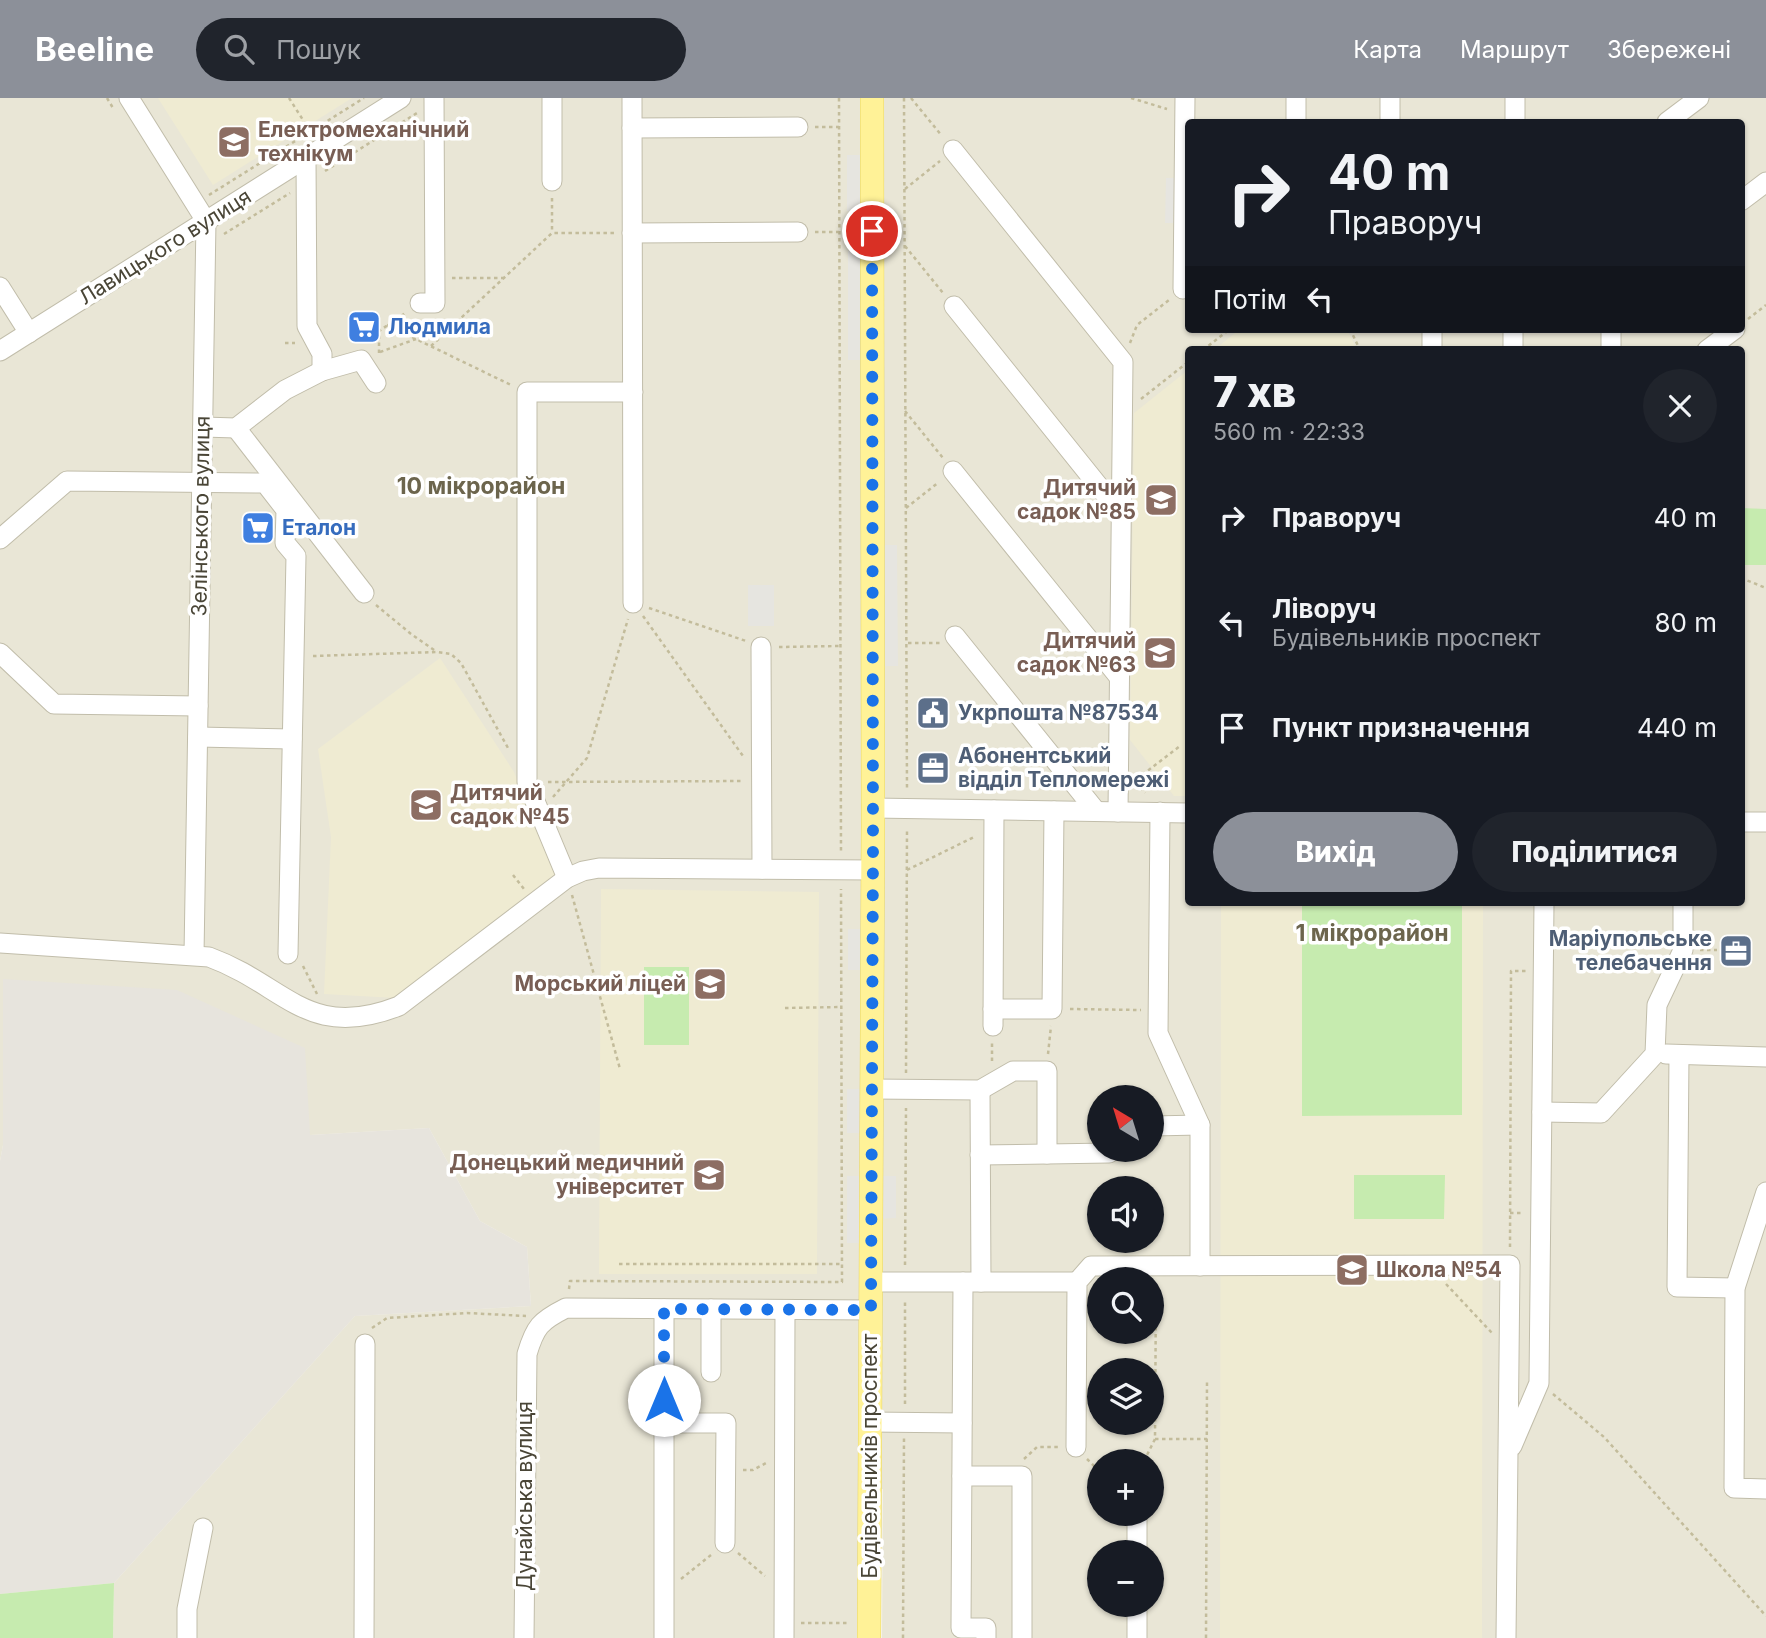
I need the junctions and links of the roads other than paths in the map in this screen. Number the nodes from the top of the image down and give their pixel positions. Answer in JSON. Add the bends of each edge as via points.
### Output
{"nodes":[{"id":1,"x":129,"y":98,"type":"edge"},
{"id":2,"x":401,"y":98,"type":"edge"},
{"id":3,"x":434,"y":98,"type":"edge"},
{"id":4,"x":552,"y":98,"type":"edge"},
{"id":5,"x":632,"y":98,"type":"edge"},
{"id":6,"x":872,"y":98,"type":"edge"},
{"id":7,"x":1296,"y":98,"type":"edge"},
{"id":8,"x":1390,"y":98,"type":"edge"},
{"id":9,"x":1516,"y":98,"type":"edge"},
{"id":10,"x":1699,"y":98,"type":"edge"},
{"id":11,"x":370,"y":103,"type":"edge"},
{"id":12,"x":1296,"y":119,"type":"edge"},
{"id":13,"x":1390,"y":119,"type":"edge"},
{"id":14,"x":1515,"y":119,"type":"edge"},
{"id":15,"x":1671,"y":119,"type":"edge"},
{"id":16,"x":798,"y":127,"type":"road end"},
{"id":17,"x":632,"y":128,"type":"junction"},
{"id":18,"x":953,"y":150,"type":"road end"},
{"id":19,"x":306,"y":158,"type":"junction"},
{"id":20,"x":552,"y":181,"type":"road end"},
{"id":21,"x":1766,"y":182,"type":"edge"},
{"id":22,"x":1745,"y":198,"type":"edge"},
{"id":23,"x":1185,"y":206,"type":"edge"},
{"id":24,"x":206,"y":221,"type":"junction"},
{"id":25,"x":798,"y":232,"type":"road end"},
{"id":26,"x":632,"y":233,"type":"junction"},
{"id":27,"x":0,"y":287,"type":"edge"},
{"id":28,"x":1183,"y":289,"type":"road end"},
{"id":29,"x":420,"y":303,"type":"road end"},
{"id":30,"x":954,"y":306,"type":"road end"},
{"id":31,"x":29,"y":333,"type":"junction"},
{"id":32,"x":1730,"y":333,"type":"edge"},
{"id":33,"x":1712,"y":346,"type":"edge"},
{"id":34,"x":0,"y":351,"type":"edge"},
{"id":35,"x":322,"y":371,"type":"junction"},
{"id":36,"x":376,"y":383,"type":"dead end"},
{"id":37,"x":633,"y":391,"type":"junction"},
{"id":38,"x":202,"y":427,"type":"junction"},
{"id":39,"x":236,"y":428,"type":"junction"},
{"id":40,"x":953,"y":471,"type":"road end"},
{"id":41,"x":202,"y":483,"type":"junction"},
{"id":42,"x":1121,"y":514,"type":"junction"},
{"id":43,"x":0,"y":539,"type":"edge"},
{"id":44,"x":364,"y":593,"type":"road end"},
{"id":45,"x":633,"y":603,"type":"road end"},
{"id":46,"x":958,"y":640,"type":"road end"},
{"id":47,"x":761,"y":647,"type":"road end"},
{"id":48,"x":0,"y":653,"type":"edge"},
{"id":49,"x":1119,"y":677,"type":"junction"},
{"id":50,"x":198,"y":706,"type":"junction"},
{"id":51,"x":198,"y":737,"type":"junction"},
{"id":52,"x":292,"y":738,"type":"junction"},
{"id":53,"x":873,"y":808,"type":"junction"},
{"id":54,"x":1054,"y":811,"type":"junction"},
{"id":55,"x":1096,"y":811,"type":"junction"},
{"id":56,"x":1118,"y":812,"type":"junction"},
{"id":57,"x":1160,"y":813,"type":"junction"},
{"id":58,"x":1185,"y":813,"type":"edge"},
{"id":59,"x":994,"y":818,"type":"junction"},
{"id":60,"x":1745,"y":822,"type":"edge"},
{"id":61,"x":1766,"y":822,"type":"edge"},
{"id":62,"x":762,"y":869,"type":"junction"},
{"id":63,"x":873,"y":870,"type":"junction"},
{"id":64,"x":567,"y":878,"type":"junction"},
{"id":65,"x":1544,"y":906,"type":"edge"},
{"id":66,"x":1683,"y":906,"type":"edge"},
{"id":67,"x":0,"y":943,"type":"edge"},
{"id":68,"x":194,"y":956,"type":"junction"},
{"id":69,"x":296,"y":960,"type":"road end"},
{"id":70,"x":1655,"y":1054,"type":"junction"},
{"id":71,"x":1679,"y":1055,"type":"junction"},
{"id":72,"x":1766,"y":1056,"type":"edge"},
{"id":73,"x":986,"y":1086,"type":"junction"},
{"id":74,"x":872,"y":1090,"type":"junction"},
{"id":75,"x":1542,"y":1112,"type":"junction"},
{"id":76,"x":1164,"y":1125,"type":"edge"},
{"id":77,"x":1200,"y":1125,"type":"junction"},
{"id":78,"x":1087,"y":1153,"type":"edge"},
{"id":79,"x":1047,"y":1154,"type":"junction"},
{"id":80,"x":980,"y":1155,"type":"junction"},
{"id":81,"x":1766,"y":1192,"type":"edge"},
{"id":82,"x":1200,"y":1266,"type":"junction"},
{"id":83,"x":871,"y":1282,"type":"junction"},
{"id":84,"x":972,"y":1282,"type":"junction"},
{"id":85,"x":1077,"y":1282,"type":"junction"},
{"id":86,"x":1735,"y":1288,"type":"junction"},
{"id":87,"x":664,"y":1309,"type":"junction"},
{"id":88,"x":711,"y":1309,"type":"junction"},
{"id":89,"x":785,"y":1310,"type":"junction"},
{"id":90,"x":871,"y":1310,"type":"junction"},
{"id":91,"x":365,"y":1344,"type":"road end"},
{"id":92,"x":710,"y":1372,"type":"dead end"},
{"id":93,"x":870,"y":1422,"type":"junction"},
{"id":94,"x":664,"y":1423,"type":"junction"},
{"id":95,"x":962,"y":1423,"type":"junction"},
{"id":96,"x":1076,"y":1447,"type":"road end"},
{"id":97,"x":1508,"y":1453,"type":"junction"},
{"id":98,"x":962,"y":1476,"type":"junction"},
{"id":99,"x":1766,"y":1489,"type":"edge"},
{"id":100,"x":203,"y":1528,"type":"dead end"},
{"id":101,"x":725,"y":1543,"type":"road end"},
{"id":102,"x":1137,"y":1617,"type":"edge"},
{"id":103,"x":784,"y":1630,"type":"edge"},
{"id":104,"x":187,"y":1638,"type":"edge"},
{"id":105,"x":364,"y":1638,"type":"edge"},
{"id":106,"x":524,"y":1638,"type":"edge"},
{"id":107,"x":664,"y":1638,"type":"edge"},
{"id":108,"x":869,"y":1638,"type":"edge"},
{"id":109,"x":986,"y":1638,"type":"edge"},
{"id":110,"x":1021,"y":1638,"type":"edge"},
{"id":111,"x":1137,"y":1638,"type":"edge"},
{"id":112,"x":1506,"y":1638,"type":"edge"}],
"edges":[{"from":1,"to":24,"type":"street"},
{"from":2,"to":11,"type":"street","name":"Лавицького вулиця"},
{"from":3,"to":29,"type":"street","via":[[435,303]]},
{"from":4,"to":20,"type":"street"},
{"from":5,"to":17,"type":"street"},
{"from":6,"to":53,"type":"main road","name":"Будівельників проспект"},
{"from":7,"to":12,"type":"street"},
{"from":8,"to":13,"type":"street"},
{"from":9,"to":14,"type":"street"},
{"from":10,"to":15,"type":"street"},
{"from":11,"to":19,"type":"street","name":"Лавицького вулиця"},
{"from":16,"to":17,"type":"street"},
{"from":17,"to":26,"type":"street"},
{"from":18,"to":42,"type":"street","via":[[1123,362]]},
{"from":19,"to":24,"type":"street","name":"Лавицького вулиця"},
{"from":19,"to":35,"type":"street","via":[[307,326],[322,354]]},
{"from":21,"to":22,"type":"street"},
{"from":23,"to":28,"type":"street"},
{"from":24,"to":31,"type":"street","name":"Лавицького вулиця"},
{"from":24,"to":38,"type":"street","name":"Зелінського вулиця"},
{"from":25,"to":26,"type":"street"},
{"from":26,"to":37,"type":"street"},
{"from":27,"to":31,"type":"street"},
{"from":30,"to":42,"type":"street"},
{"from":31,"to":34,"type":"street","name":"Лавицького вулиця"},
{"from":32,"to":33,"type":"street"},
{"from":35,"to":36,"type":"street","via":[[360,360]]},
{"from":35,"to":39,"type":"street","via":[[285,390]]},
{"from":37,"to":45,"type":"street"},
{"from":37,"to":64,"type":"street","via":[[527,392],[527,782]]},
{"from":38,"to":39,"type":"street"},
{"from":38,"to":41,"type":"street","name":"Зелінського вулиця"},
{"from":39,"to":44,"type":"street"},
{"from":40,"to":49,"type":"street"},
{"from":41,"to":43,"type":"street","via":[[67,481]]},
{"from":41,"to":50,"type":"street","name":"Зелінського вулиця"},
{"from":41,"to":52,"type":"street","via":[[265,483],[286,510],[285,543],[296,556]]},
{"from":42,"to":49,"type":"street"},
{"from":46,"to":55,"type":"street"},
{"from":47,"to":62,"type":"street"},
{"from":48,"to":50,"type":"street","via":[[54,704]]},
{"from":49,"to":56,"type":"street"},
{"from":50,"to":51,"type":"street","name":"Зелінського вулиця"},
{"from":51,"to":52,"type":"street"},
{"from":51,"to":68,"type":"street","name":"Зелінського вулиця"},
{"from":52,"to":69,"type":"street"},
{"from":53,"to":59,"type":"street"},
{"from":53,"to":63,"type":"main road","name":"Будівельників проспект"},
{"from":54,"to":55,"type":"street"},
{"from":54,"to":59,"type":"street"},
{"from":54,"to":59,"type":"street","via":[[1052,1009],[993,1017]]},
{"from":55,"to":56,"type":"street"},
{"from":56,"to":57,"type":"street"},
{"from":57,"to":58,"type":"street"},
{"from":57,"to":77,"type":"street","via":[[1158,1033]]},
{"from":60,"to":61,"type":"street"},
{"from":62,"to":63,"type":"street"},
{"from":62,"to":64,"type":"street","via":[[599,868]]},
{"from":63,"to":74,"type":"main road","name":"Будівельників проспект"},
{"from":64,"to":68,"type":"street","via":[[399,1006],[377,1014],[331,1017],[308,1011],[227,963]]},
{"from":65,"to":75,"type":"street"},
{"from":66,"to":70,"type":"street","via":[[1682,950],[1657,1005]]},
{"from":67,"to":68,"type":"street"},
{"from":70,"to":71,"type":"street"},
{"from":70,"to":75,"type":"street","via":[[1601,1113]]},
{"from":71,"to":72,"type":"street"},
{"from":71,"to":86,"type":"street","via":[[1677,1287]]},
{"from":73,"to":74,"type":"street"},
{"from":73,"to":79,"type":"street","via":[[1013,1071],[1047,1071]]},
{"from":73,"to":80,"type":"street"},
{"from":74,"to":83,"type":"main road","name":"Будівельників проспект"},
{"from":75,"to":97,"type":"street","via":[[1539,1383]]},
{"from":76,"to":77,"type":"street"},
{"from":77,"to":82,"type":"street"},
{"from":78,"to":79,"type":"street"},
{"from":79,"to":80,"type":"street"},
{"from":80,"to":84,"type":"street"},
{"from":81,"to":86,"type":"street"},
{"from":82,"to":85,"type":"street","via":[[1091,1266]]},
{"from":82,"to":97,"type":"street","via":[[1510,1265]]},
{"from":83,"to":84,"type":"street"},
{"from":83,"to":90,"type":"main road","name":"Будівельників проспект"},
{"from":84,"to":85,"type":"street"},
{"from":84,"to":95,"type":"street"},
{"from":85,"to":96,"type":"street"},
{"from":86,"to":99,"type":"street","via":[[1734,1488]]},
{"from":87,"to":88,"type":"street"},
{"from":87,"to":94,"type":"street"},
{"from":87,"to":106,"type":"street","name":"Дунайська вулиця","via":[[566,1308],[547,1317],[533,1334],[527,1354]]},
{"from":88,"to":89,"type":"street"},
{"from":88,"to":92,"type":"street"},
{"from":89,"to":90,"type":"street"},
{"from":89,"to":103,"type":"street"},
{"from":90,"to":93,"type":"main road","name":"Будівельників проспект"},
{"from":91,"to":105,"type":"street"},
{"from":93,"to":95,"type":"street"},
{"from":93,"to":108,"type":"main road","name":"Будівельників проспект"},
{"from":94,"to":101,"type":"street","via":[[726,1423]]},
{"from":94,"to":107,"type":"street"},
{"from":95,"to":98,"type":"street"},
{"from":97,"to":112,"type":"street"},
{"from":98,"to":109,"type":"street","via":[[961,1628],[986,1628]]},
{"from":98,"to":110,"type":"street","via":[[1022,1476]]},
{"from":100,"to":104,"type":"street","via":[[187,1608]]},
{"from":102,"to":111,"type":"street"}]}
